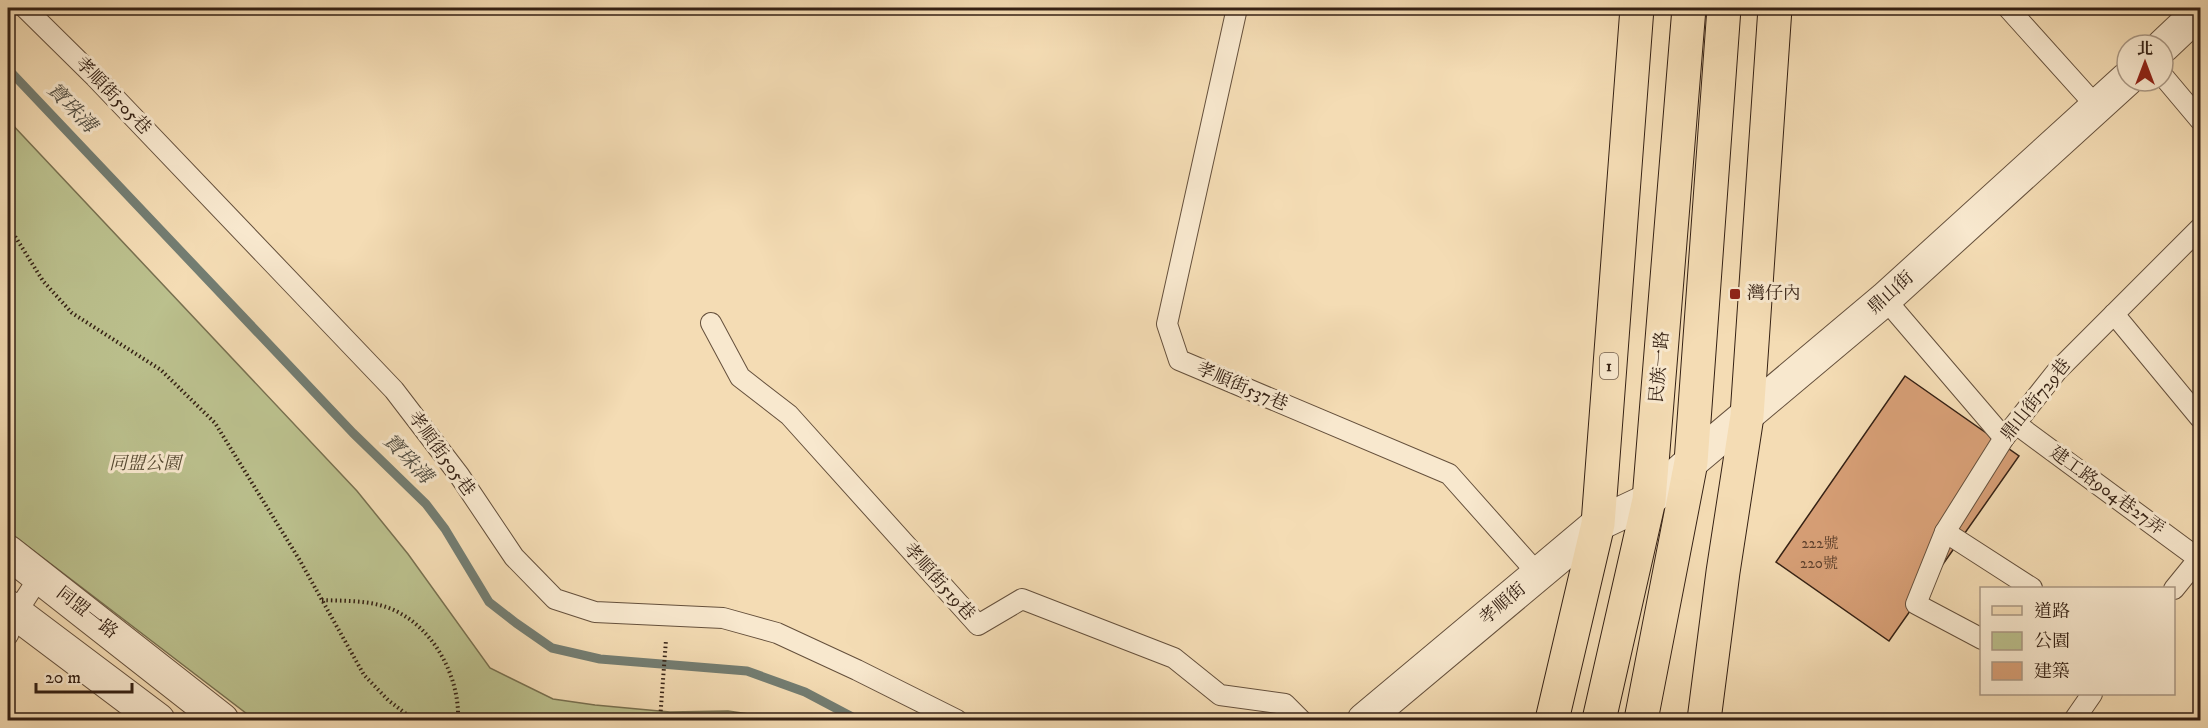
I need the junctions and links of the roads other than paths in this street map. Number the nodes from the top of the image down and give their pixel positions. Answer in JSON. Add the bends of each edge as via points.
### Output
{"nodes":[{"id":1,"x":25,"y":8,"type":"edge"},
{"id":2,"x":1237,"y":8,"type":"edge"},
{"id":3,"x":1637,"y":8,"type":"edge"},
{"id":4,"x":1689,"y":8,"type":"edge"},
{"id":5,"x":1724,"y":8,"type":"edge"},
{"id":6,"x":1775,"y":8,"type":"edge"},
{"id":7,"x":2008,"y":8,"type":"edge"},
{"id":8,"x":2200,"y":11,"type":"edge"},
{"id":9,"x":2175,"y":35,"type":"edge"},
{"id":10,"x":2115,"y":90,"type":"edge"},
{"id":11,"x":2175,"y":90,"type":"edge"},
{"id":12,"x":2097,"y":107,"type":"junction"},
{"id":13,"x":2200,"y":120,"type":"edge"},
{"id":14,"x":2200,"y":228,"type":"edge"},
{"id":15,"x":1885,"y":299,"type":"junction"},
{"id":16,"x":2114,"y":314,"type":"junction"},
{"id":17,"x":711,"y":323,"type":"dead end"},
{"id":18,"x":1747,"y":416,"type":"junction"},
{"id":19,"x":2200,"y":416,"type":"edge"},
{"id":20,"x":2010,"y":431,"type":"junction"},
{"id":21,"x":1691,"y":462,"type":"junction"},
{"id":22,"x":1649,"y":500,"type":"junction"},
{"id":23,"x":1598,"y":524,"type":"junction"},
{"id":24,"x":1946,"y":532,"type":"junction"},
{"id":25,"x":8,"y":552,"type":"edge"},
{"id":26,"x":2200,"y":558,"type":"edge"},
{"id":27,"x":1538,"y":574,"type":"junction"},
{"id":28,"x":40,"y":576,"type":"junction"},
{"id":29,"x":2030,"y":587,"type":"edge"},
{"id":30,"x":2175,"y":588,"type":"edge"},
{"id":31,"x":10,"y":618,"type":"edge"},
{"id":32,"x":1980,"y":638,"type":"edge"},
{"id":33,"x":2087,"y":695,"type":"edge"},
{"id":34,"x":158,"y":720,"type":"edge"},
{"id":35,"x":222,"y":720,"type":"edge"},
{"id":36,"x":957,"y":720,"type":"edge"},
{"id":37,"x":1301,"y":720,"type":"edge"},
{"id":38,"x":1364,"y":720,"type":"edge"},
{"id":39,"x":1552,"y":720,"type":"edge"},
{"id":40,"x":1599,"y":720,"type":"edge"},
{"id":41,"x":1641,"y":720,"type":"edge"},
{"id":42,"x":1704,"y":720,"type":"edge"},
{"id":43,"x":2074,"y":720,"type":"edge"}],
"edges":[{"from":1,"to":36,"type":"lane","name":"孝順街505巷","via":[[394,390],[459,475],[514,557],[555,599],[595,612],[723,618],[777,633]]},
{"from":2,"to":27,"type":"lane","name":"孝順街537巷","via":[[1167,324],[1179,360],[1449,474]]},
{"from":3,"to":23,"type":"main road","number":"1"},
{"from":4,"to":22,"type":"main road","name":"民族一路"},
{"from":5,"to":21,"type":"main road","name":"民族一路"},
{"from":6,"to":18,"type":"main road"},
{"from":7,"to":12,"type":"lane"},
{"from":8,"to":9,"type":"street"},
{"from":10,"to":12,"type":"street","name":"鼎山街"},
{"from":11,"to":13,"type":"lane"},
{"from":12,"to":15,"type":"street","name":"鼎山街"},
{"from":14,"to":16,"type":"lane","name":"鼎山街729巷"},
{"from":15,"to":18,"type":"street","name":"鼎山街"},
{"from":15,"to":20,"type":"lane","name":"建工路904巷27弄"},
{"from":16,"to":19,"type":"lane"},
{"from":16,"to":20,"type":"lane","name":"鼎山街729巷","via":[[2057,371]]},
{"from":17,"to":37,"type":"lane","name":"孝順街519巷","via":[[740,378],[789,414],[978,625],[1022,599],[1174,658],[1220,695],[1285,704]]},
{"from":18,"to":21,"type":"street","name":"鼎山街"},
{"from":18,"to":42,"type":"main road"},
{"from":20,"to":24,"type":"lane","name":"鼎山街729巷"},
{"from":20,"to":26,"type":"lane","name":"建工路904巷27弄"},
{"from":21,"to":22,"type":"street","name":"鼎山街"},
{"from":21,"to":41,"type":"main road","name":"民族一路"},
{"from":22,"to":23,"type":"street","name":"孝順街"},
{"from":22,"to":40,"type":"main road","name":"民族一路"},
{"from":23,"to":27,"type":"street","name":"孝順街"},
{"from":23,"to":39,"type":"main road","number":"1"},
{"from":24,"to":29,"type":"lane"},
{"from":24,"to":32,"type":"lane","name":"鼎山街729巷","via":[[1916,604]]},
{"from":25,"to":28,"type":"street","name":"同盟一路"},
{"from":26,"to":30,"type":"lane"},
{"from":27,"to":38,"type":"street","name":"孝順街"},
{"from":28,"to":31,"type":"lane"},
{"from":28,"to":35,"type":"street","name":"同盟一路"},
{"from":31,"to":34,"type":"street"},
{"from":33,"to":43,"type":"lane"}]}
